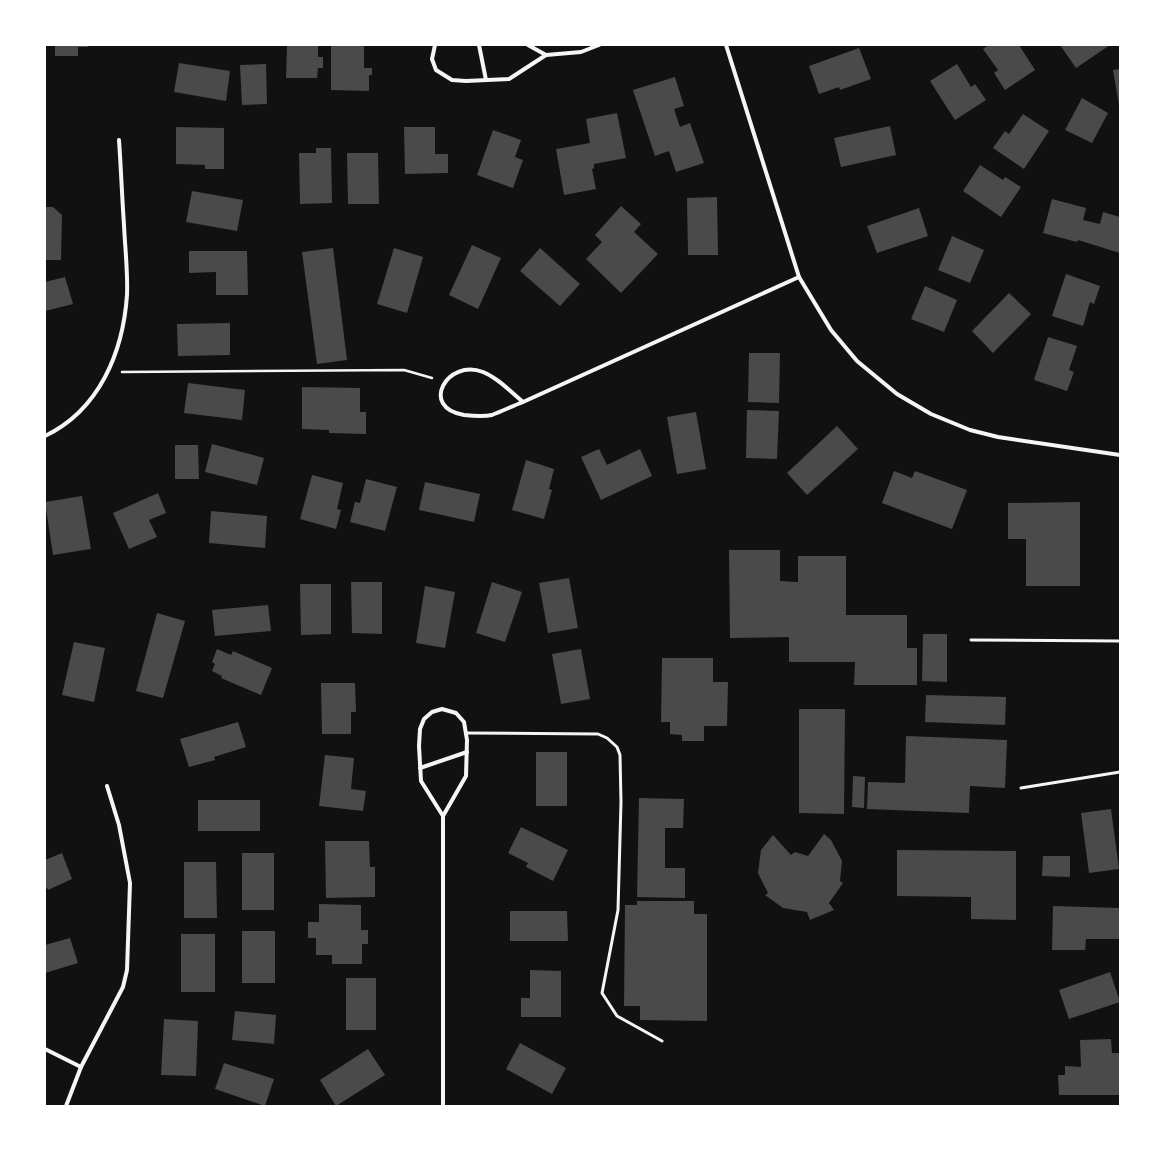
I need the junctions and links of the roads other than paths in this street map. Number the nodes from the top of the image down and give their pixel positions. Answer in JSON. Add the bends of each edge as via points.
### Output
{"nodes":[{"id":1,"x":435,"y":45,"type":"edge"},
{"id":2,"x":479,"y":45,"type":"edge"},
{"id":3,"x":528,"y":45,"type":"edge"},
{"id":4,"x":599,"y":45,"type":"edge"},
{"id":5,"x":726,"y":45,"type":"edge"},
{"id":6,"x":546,"y":55,"type":"junction"},
{"id":7,"x":486,"y":80,"type":"junction"},
{"id":8,"x":119,"y":140,"type":"dead end"},
{"id":9,"x":799,"y":277,"type":"junction"},
{"id":10,"x":523,"y":402,"type":"junction"},
{"id":11,"x":45,"y":436,"type":"edge"},
{"id":12,"x":1120,"y":454,"type":"edge"},
{"id":13,"x":971,"y":640,"type":"dead end"},
{"id":14,"x":1120,"y":641,"type":"edge"},
{"id":15,"x":466,"y":733,"type":"junction"},
{"id":16,"x":467,"y":752,"type":"junction"},
{"id":17,"x":420,"y":768,"type":"junction"},
{"id":18,"x":1120,"y":772,"type":"edge"},
{"id":19,"x":107,"y":786,"type":"dead end"},
{"id":20,"x":1021,"y":788,"type":"dead end"},
{"id":21,"x":443,"y":816,"type":"junction"},
{"id":22,"x":662,"y":1041,"type":"dead end"},
{"id":23,"x":45,"y":1049,"type":"edge"},
{"id":24,"x":81,"y":1067,"type":"junction"},
{"id":25,"x":66,"y":1106,"type":"edge"},
{"id":26,"x":443,"y":1106,"type":"edge"}],
"edges":[{"from":1,"to":7,"type":"street","via":[[432,59],[436,70],[442,75],[452,80]]},
{"from":2,"to":7,"type":"street"},
{"from":3,"to":6,"type":"street"},
{"from":4,"to":6,"type":"street","via":[[581,52]]},
{"from":5,"to":9,"type":"street"},
{"from":6,"to":7,"type":"street","via":[[509,79]]},
{"from":8,"to":11,"type":"street","via":[[127,296],[117,346],[93,399],[66,424]]},
{"from":9,"to":10,"type":"street"},
{"from":9,"to":12,"type":"street","via":[[831,330],[857,361],[897,394],[931,414],[970,430],[998,437]]},
{"from":10,"to":10,"type":"street","via":[[483,372],[466,370],[452,373],[444,382],[441,400],[451,412],[475,416],[491,415]]},
{"from":13,"to":14,"type":"lane"},
{"from":15,"to":16,"type":"street"},
{"from":15,"to":17,"type":"street","via":[[464,722],[456,713],[442,709],[432,712],[424,719],[420,729]]},
{"from":15,"to":22,"type":"lane","via":[[598,734],[617,747],[620,755],[621,802],[618,910],[602,993],[617,1016]]},
{"from":16,"to":17,"type":"street"},
{"from":16,"to":21,"type":"street","via":[[466,776]]},
{"from":17,"to":21,"type":"street","via":[[421,781]]},
{"from":18,"to":20,"type":"lane"},
{"from":19,"to":24,"type":"street","via":[[119,825],[130,884],[127,970],[116,1002]]},
{"from":21,"to":26,"type":"street"},
{"from":23,"to":24,"type":"street"},
{"from":24,"to":25,"type":"street"}]}
